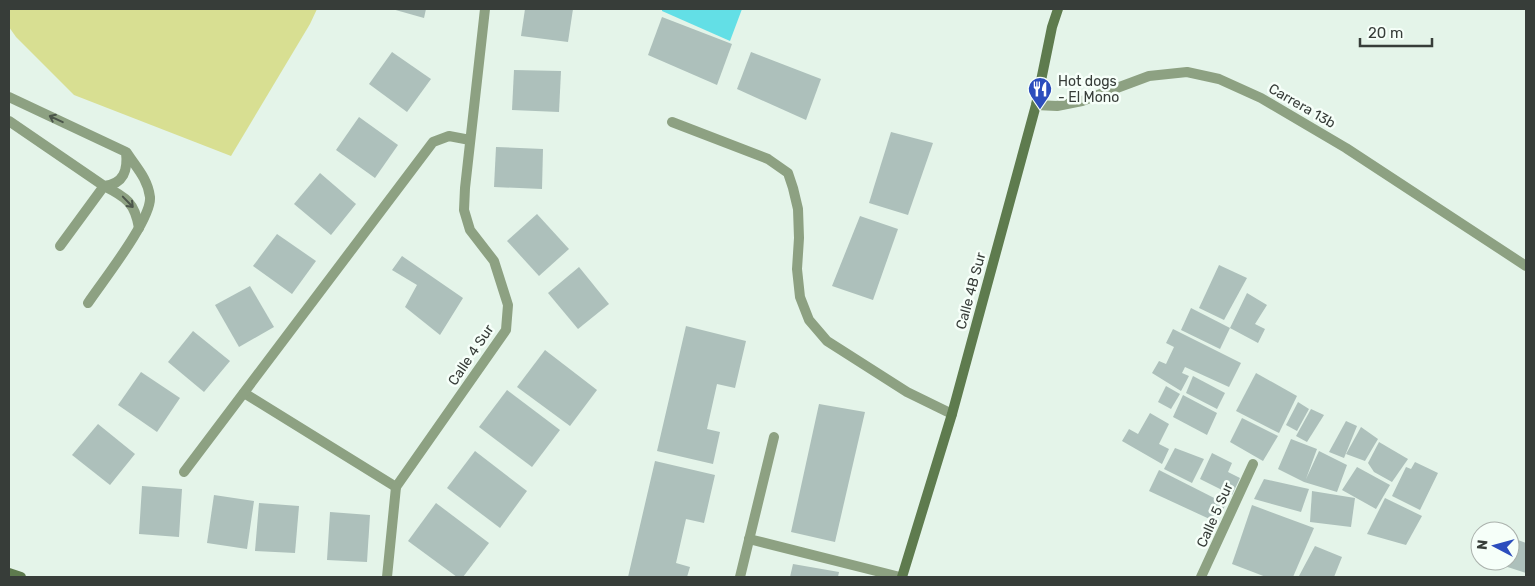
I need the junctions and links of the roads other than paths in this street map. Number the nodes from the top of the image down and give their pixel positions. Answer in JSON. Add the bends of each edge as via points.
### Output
{"nodes":[{"id":1,"x":485,"y":9,"type":"edge"},
{"id":2,"x":1058,"y":9,"type":"edge"},
{"id":3,"x":9,"y":97,"type":"edge"},
{"id":4,"x":1036,"y":105,"type":"junction"},
{"id":5,"x":9,"y":121,"type":"edge"},
{"id":6,"x":672,"y":122,"type":"dead end"},
{"id":7,"x":470,"y":140,"type":"junction"},
{"id":8,"x":126,"y":152,"type":"junction"},
{"id":9,"x":104,"y":186,"type":"junction"},
{"id":10,"x":139,"y":228,"type":"junction"},
{"id":11,"x":60,"y":246,"type":"dead end"},
{"id":12,"x":1526,"y":266,"type":"edge"},
{"id":13,"x":88,"y":303,"type":"dead end"},
{"id":14,"x":244,"y":393,"type":"junction"},
{"id":15,"x":952,"y":414,"type":"junction"},
{"id":16,"x":774,"y":437,"type":"dead end"},
{"id":17,"x":1253,"y":464,"type":"dead end"},
{"id":18,"x":184,"y":472,"type":"dead end"},
{"id":19,"x":396,"y":487,"type":"junction"},
{"id":20,"x":749,"y":539,"type":"junction"},
{"id":21,"x":387,"y":577,"type":"edge"},
{"id":22,"x":740,"y":577,"type":"edge"},
{"id":23,"x":901,"y":577,"type":"edge"},
{"id":24,"x":1201,"y":577,"type":"edge"}],
"edges":[{"from":1,"to":7,"type":"street","name":"Calle 4 Sur"},
{"from":2,"to":4,"type":"street","name":"Calle 4B Sur"},
{"from":8,"to":3,"type":"street","one_way":true},
{"from":4,"to":12,"type":"street","name":"Carrera 13b","via":[[1057,106],[1082,101],[1149,76],[1187,72],[1219,79],[1261,98],[1346,148]]},
{"from":4,"to":15,"type":"street","name":"Calle 4B Sur"},
{"from":5,"to":9,"type":"street"},
{"from":6,"to":15,"type":"street","via":[[768,160],[788,173],[798,209],[800,297],[809,320],[827,341],[907,392]]},
{"from":7,"to":14,"type":"street","via":[[449,136],[432,142]]},
{"from":7,"to":19,"type":"street","name":"Calle 4 Sur","via":[[464,210],[470,230],[494,261],[508,305],[506,330]]},
{"from":8,"to":9,"type":"street","via":[[125,174],[119,182]]},
{"from":8,"to":10,"type":"street","via":[[149,191],[149,204]]},
{"from":9,"to":10,"type":"street","one_way":true,"via":[[132,205]]},
{"from":9,"to":11,"type":"street"},
{"from":10,"to":13,"type":"street"},
{"from":14,"to":18,"type":"street"},
{"from":14,"to":19,"type":"street"},
{"from":15,"to":23,"type":"street","name":"Calle 4B Sur"},
{"from":16,"to":20,"type":"street"},
{"from":17,"to":24,"type":"street","name":"Calle 5 Sur"},
{"from":19,"to":21,"type":"street","name":"Calle 4 Sur"},
{"from":20,"to":22,"type":"street"},
{"from":20,"to":23,"type":"street"}]}
